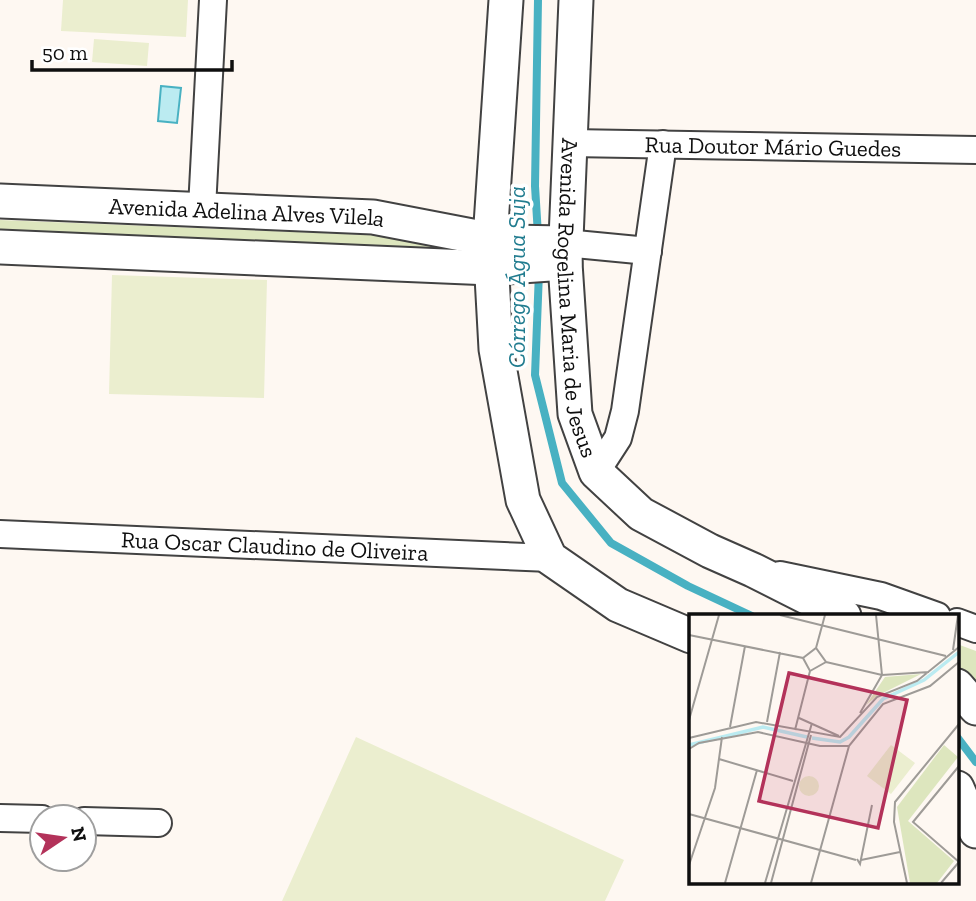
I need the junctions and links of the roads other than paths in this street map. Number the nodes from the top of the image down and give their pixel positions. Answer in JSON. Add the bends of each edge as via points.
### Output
{"nodes":[{"id":1,"x":213,"y":0,"type":"edge"},
{"id":2,"x":506,"y":0,"type":"edge"},
{"id":3,"x":576,"y":0,"type":"edge"},
{"id":4,"x":569,"y":143,"type":"junction"},
{"id":5,"x":663,"y":144,"type":"junction"},
{"id":6,"x":976,"y":150,"type":"edge"},
{"id":7,"x":0,"y":201,"type":"edge"},
{"id":8,"x":202,"y":208,"type":"junction"},
{"id":9,"x":0,"y":247,"type":"edge"},
{"id":10,"x":648,"y":251,"type":"junction"},
{"id":11,"x":558,"y":253,"type":"junction"},
{"id":12,"x":497,"y":254,"type":"junction"},
{"id":13,"x":596,"y":472,"type":"junction"},
{"id":14,"x":0,"y":534,"type":"edge"},
{"id":15,"x":550,"y":558,"type":"junction"},
{"id":16,"x":754,"y":570,"type":"junction"},
{"id":17,"x":840,"y":614,"type":"edge"},
{"id":18,"x":931,"y":614,"type":"edge"},
{"id":19,"x":958,"y":622,"type":"edge"},
{"id":20,"x":976,"y":629,"type":"edge"},
{"id":21,"x":689,"y":635,"type":"edge"},
{"id":22,"x":958,"y":687,"type":"edge"},
{"id":23,"x":976,"y":708,"type":"edge"},
{"id":24,"x":958,"y":790,"type":"edge"},
{"id":25,"x":0,"y":818,"type":"edge"},
{"id":26,"x":28,"y":819,"type":"edge"},
{"id":27,"x":98,"y":821,"type":"edge"},
{"id":28,"x":158,"y":823,"type":"dead end"},
{"id":29,"x":976,"y":831,"type":"edge"}],
"edges":[{"from":1,"to":8,"type":"street"},
{"from":2,"to":12,"type":"street"},
{"from":3,"to":4,"type":"street","name":"Avenida Rogelina Maria de Jesus"},
{"from":4,"to":5,"type":"street","name":"Rua Doutor Mário Guedes"},
{"from":4,"to":11,"type":"street","name":"Avenida Rogelina Maria de Jesus"},
{"from":5,"to":6,"type":"street","name":"Rua Doutor Mário Guedes"},
{"from":5,"to":10,"type":"street"},
{"from":7,"to":8,"type":"street","name":"Avenida Adelina Alves Vilela"},
{"from":8,"to":12,"type":"street","name":"Avenida Adelina Alves Vilela","via":[[373,217]]},
{"from":9,"to":12,"type":"street","name":"Avenida Adelina Alves Vilela"},
{"from":10,"to":11,"type":"street"},
{"from":10,"to":13,"type":"street","via":[[625,411],[618,438]]},
{"from":11,"to":12,"type":"street"},
{"from":11,"to":13,"type":"street","name":"Avenida Rogelina Maria de Jesus","via":[[575,414]]},
{"from":12,"to":15,"type":"street","via":[[496,349],[515,462],[523,500]]},
{"from":13,"to":16,"type":"street","name":"Avenida Rogelina Maria de Jesus","via":[[641,514]]},
{"from":14,"to":15,"type":"street","name":"Rua Oscar Claudino de Oliveira"},
{"from":15,"to":21,"type":"street","via":[[618,604]]},
{"from":16,"to":17,"type":"street","name":"Avenida Rogelina Maria de Jesus"},
{"from":16,"to":18,"type":"street","via":[[881,596]]},
{"from":19,"to":20,"type":"street"},
{"from":22,"to":23,"type":"street"},
{"from":24,"to":29,"type":"street"},
{"from":25,"to":26,"type":"street"},
{"from":27,"to":28,"type":"street"}]}
